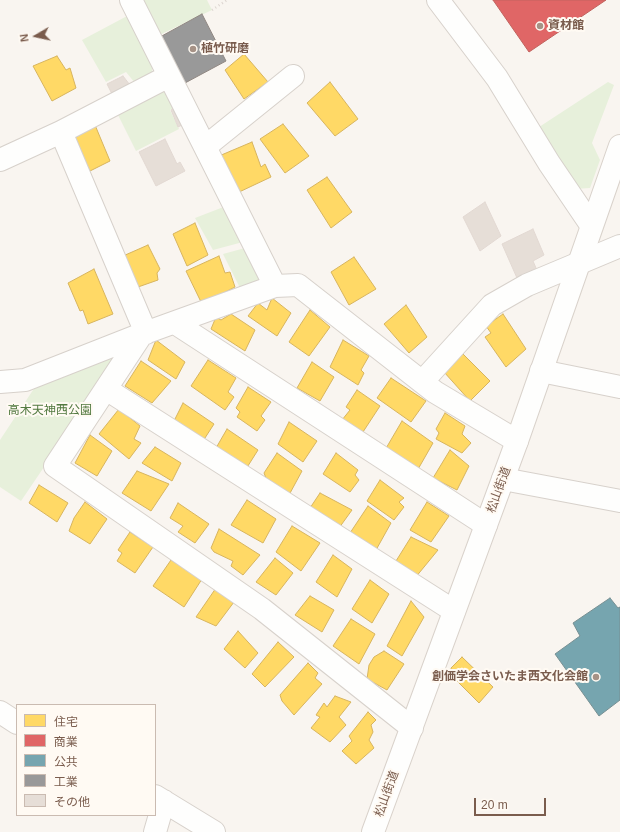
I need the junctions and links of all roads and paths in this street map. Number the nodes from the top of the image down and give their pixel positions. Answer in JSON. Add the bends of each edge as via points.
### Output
{"nodes":[{"id":1,"x":131,"y":0,"type":"edge"},
{"id":2,"x":226,"y":0,"type":"edge"},
{"id":3,"x":438,"y":0,"type":"edge"},
{"id":4,"x":212,"y":10,"type":"dead end"},
{"id":5,"x":170,"y":76,"type":"junction"},
{"id":6,"x":294,"y":76,"type":"dead end"},
{"id":7,"x":61,"y":132,"type":"junction"},
{"id":8,"x":620,"y":146,"type":"edge"},
{"id":9,"x":205,"y":147,"type":"junction"},
{"id":10,"x":0,"y":160,"type":"edge"},
{"id":11,"x":591,"y":225,"type":"junction"},
{"id":12,"x":620,"y":246,"type":"edge"},
{"id":13,"x":579,"y":263,"type":"junction"},
{"id":14,"x":274,"y":286,"type":"junction"},
{"id":15,"x":175,"y":323,"type":"junction"},
{"id":16,"x":144,"y":333,"type":"junction"},
{"id":17,"x":542,"y":371,"type":"junction"},
{"id":18,"x":0,"y":382,"type":"edge"},
{"id":19,"x":422,"y":382,"type":"junction"},
{"id":20,"x":620,"y":388,"type":"edge"},
{"id":21,"x":106,"y":389,"type":"junction"},
{"id":22,"x":517,"y":441,"type":"junction"},
{"id":23,"x":503,"y":479,"type":"junction"},
{"id":24,"x":620,"y":501,"type":"edge"},
{"id":25,"x":486,"y":525,"type":"junction"},
{"id":26,"x":454,"y":611,"type":"junction"},
{"id":27,"x":0,"y":712,"type":"edge"},
{"id":28,"x":16,"y":722,"type":"edge"},
{"id":29,"x":412,"y":728,"type":"junction"},
{"id":30,"x":159,"y":798,"type":"edge"},
{"id":31,"x":155,"y":832,"type":"edge"},
{"id":32,"x":214,"y":832,"type":"edge"},
{"id":33,"x":373,"y":832,"type":"edge"}],
"edges":[{"from":1,"to":5,"type":"street"},
{"from":2,"to":4,"type":"path"},
{"from":3,"to":11,"type":"street","via":[[497,78]]},
{"from":5,"to":7,"type":"street"},
{"from":5,"to":9,"type":"street"},
{"from":6,"to":9,"type":"street"},
{"from":7,"to":10,"type":"street"},
{"from":7,"to":16,"type":"street"},
{"from":8,"to":11,"type":"street","name":"松山街道"},
{"from":9,"to":14,"type":"street"},
{"from":11,"to":13,"type":"street","name":"松山街道"},
{"from":12,"to":13,"type":"street"},
{"from":13,"to":17,"type":"street","name":"松山街道"},
{"from":13,"to":19,"type":"street","via":[[527,285],[492,305]]},
{"from":14,"to":15,"type":"street"},
{"from":14,"to":19,"type":"street","via":[[298,285]]},
{"from":15,"to":16,"type":"street"},
{"from":15,"to":25,"type":"street"},
{"from":16,"to":18,"type":"street","via":[[24,380]]},
{"from":16,"to":21,"type":"street"},
{"from":17,"to":20,"type":"street"},
{"from":17,"to":22,"type":"street","name":"松山街道"},
{"from":19,"to":22,"type":"street","via":[[434,392]]},
{"from":21,"to":26,"type":"street"},
{"from":21,"to":29,"type":"street","via":[[56,466],[262,609]]},
{"from":22,"to":23,"type":"street","name":"松山街道"},
{"from":23,"to":24,"type":"street"},
{"from":23,"to":25,"type":"street","name":"松山街道"},
{"from":25,"to":26,"type":"street","name":"松山街道"},
{"from":26,"to":29,"type":"street","name":"松山街道"},
{"from":27,"to":28,"type":"street"},
{"from":29,"to":33,"type":"street","name":"松山街道"},
{"from":30,"to":31,"type":"street"},
{"from":30,"to":32,"type":"street"}]}
